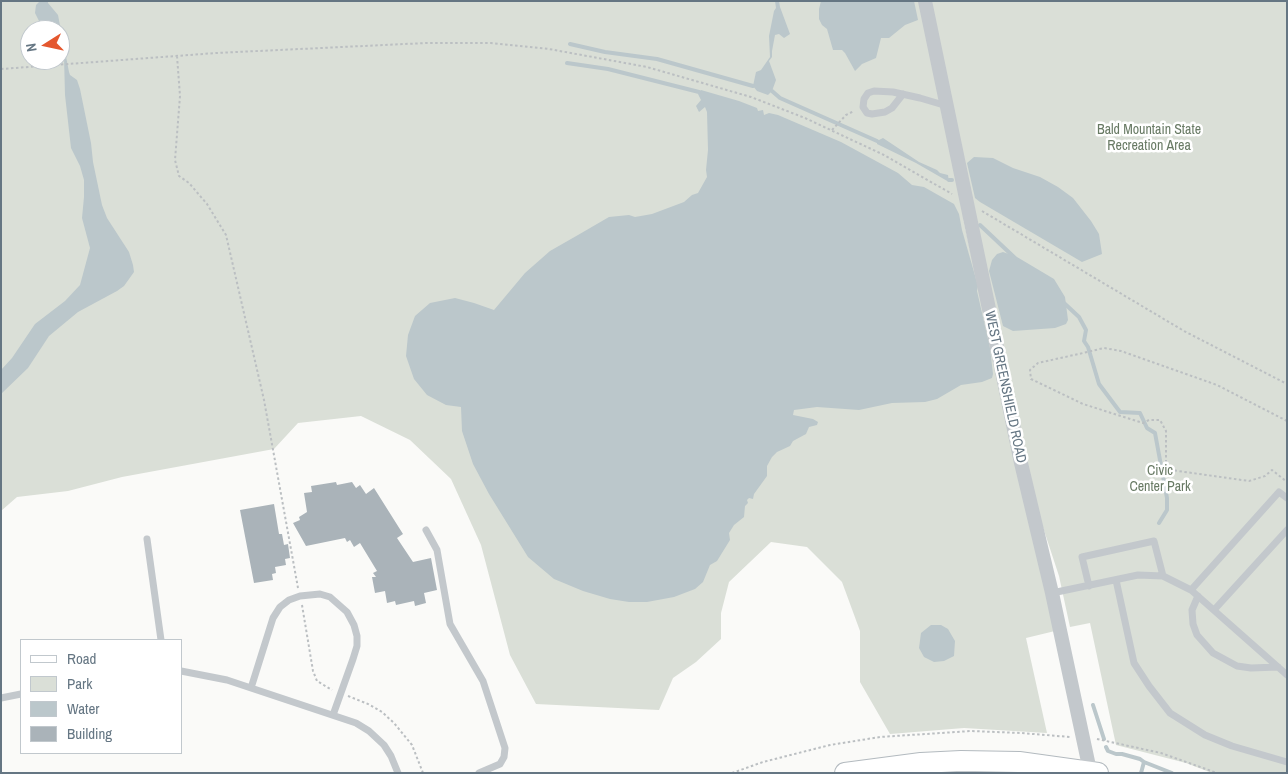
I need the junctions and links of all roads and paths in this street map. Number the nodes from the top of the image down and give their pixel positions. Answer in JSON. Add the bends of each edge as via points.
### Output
{"nodes":[{"id":1,"x":926,"y":1,"type":"edge"},
{"id":2,"x":177,"y":56,"type":"junction"},
{"id":3,"x":1,"y":69,"type":"edge"},
{"id":4,"x":903,"y":94,"type":"junction"},
{"id":5,"x":946,"y":106,"type":"junction"},
{"id":6,"x":863,"y":107,"type":"junction"},
{"id":7,"x":831,"y":131,"type":"junction"},
{"id":8,"x":966,"y":202,"type":"junction"},
{"id":9,"x":1287,"y":384,"type":"edge"},
{"id":10,"x":1287,"y":421,"type":"edge"},
{"id":11,"x":1287,"y":482,"type":"edge"},
{"id":12,"x":1287,"y":498,"type":"edge"},
{"id":13,"x":426,"y":530,"type":"dead end"},
{"id":14,"x":1287,"y":530,"type":"edge"},
{"id":15,"x":147,"y":539,"type":"dead end"},
{"id":16,"x":1163,"y":576,"type":"junction"},
{"id":17,"x":1116,"y":580,"type":"junction"},
{"id":18,"x":1089,"y":586,"type":"junction"},
{"id":19,"x":298,"y":588,"type":"dead end"},
{"id":20,"x":1191,"y":590,"type":"junction"},
{"id":21,"x":1052,"y":593,"type":"junction"},
{"id":22,"x":1198,"y":596,"type":"junction"},
{"id":23,"x":301,"y":604,"type":"dead end"},
{"id":24,"x":1214,"y":610,"type":"junction"},
{"id":25,"x":161,"y":639,"type":"edge"},
{"id":26,"x":1278,"y":666,"type":"junction"},
{"id":27,"x":182,"y":671,"type":"edge"},
{"id":28,"x":1287,"y":675,"type":"edge"},
{"id":29,"x":252,"y":688,"type":"junction"},
{"id":30,"x":333,"y":691,"type":"dead end"},
{"id":31,"x":20,"y":694,"type":"edge"},
{"id":32,"x":350,"y":697,"type":"dead end"},
{"id":33,"x":1,"y":698,"type":"edge"},
{"id":34,"x":333,"y":714,"type":"junction"},
{"id":35,"x":1287,"y":762,"type":"edge"},
{"id":36,"x":1093,"y":772,"type":"edge"},
{"id":37,"x":398,"y":773,"type":"edge"},
{"id":38,"x":423,"y":773,"type":"edge"},
{"id":39,"x":479,"y":773,"type":"edge"},
{"id":40,"x":845,"y":773,"type":"edge"}],
"edges":[{"from":1,"to":5,"type":"street","name":"WEST GREENSHIELD ROAD"},
{"from":2,"to":3,"type":"path"},
{"from":2,"to":7,"type":"path","via":[[426,43],[491,43],[549,49],[647,67],[700,81],[751,97]]},
{"from":2,"to":19,"type":"path","via":[[180,96],[175,160],[179,176],[207,204],[226,235],[264,400]]},
{"from":4,"to":5,"type":"lane"},
{"from":4,"to":6,"type":"lane","via":[[874,91],[864,99]]},
{"from":4,"to":6,"type":"lane","via":[[885,112],[867,113]]},
{"from":5,"to":8,"type":"street","name":"WEST GREENSHIELD ROAD"},
{"from":6,"to":7,"type":"path","via":[[846,115]]},
{"from":7,"to":8,"type":"path","via":[[884,156]]},
{"from":8,"to":9,"type":"path","via":[[1184,331]]},
{"from":8,"to":21,"type":"street","name":"WEST GREENSHIELD ROAD"},
{"from":10,"to":11,"type":"path","via":[[1217,384],[1104,348],[1038,363],[1030,370],[1031,378],[1083,404],[1143,423],[1160,420],[1166,430],[1166,462],[1170,470],[1249,481],[1272,470]]},
{"from":12,"to":20,"type":"lane","via":[[1280,492]]},
{"from":13,"to":39,"type":"lane","via":[[437,550],[450,624],[483,681],[505,748],[500,764]]},
{"from":14,"to":24,"type":"lane"},
{"from":15,"to":25,"type":"lane"},
{"from":16,"to":17,"type":"lane","via":[[1138,575]]},
{"from":16,"to":18,"type":"lane","via":[[1154,541],[1082,556]]},
{"from":16,"to":20,"type":"lane"},
{"from":17,"to":18,"type":"lane"},
{"from":17,"to":35,"type":"lane","via":[[1134,663],[1170,713],[1205,735]]},
{"from":18,"to":21,"type":"lane"},
{"from":20,"to":22,"type":"lane"},
{"from":21,"to":36,"type":"street","name":"WEST GREENSHIELD ROAD"},
{"from":22,"to":24,"type":"lane"},
{"from":22,"to":26,"type":"lane","via":[[1192,610],[1193,624],[1197,635],[1213,653],[1237,666]]},
{"from":23,"to":30,"type":"path","via":[[312,671],[318,681]]},
{"from":24,"to":26,"type":"lane"},
{"from":26,"to":28,"type":"lane"},
{"from":27,"to":29,"type":"lane"},
{"from":29,"to":34,"type":"lane"},
{"from":29,"to":34,"type":"lane","via":[[273,618],[280,607],[300,596],[320,594],[330,597],[347,612],[357,636],[353,659]]},
{"from":31,"to":33,"type":"lane"},
{"from":32,"to":38,"type":"path","via":[[382,712],[400,730],[412,745]]},
{"from":34,"to":37,"type":"lane","via":[[375,735]]},
{"from":36,"to":40,"type":"street","via":[[1019,762],[961,761]]}]}
